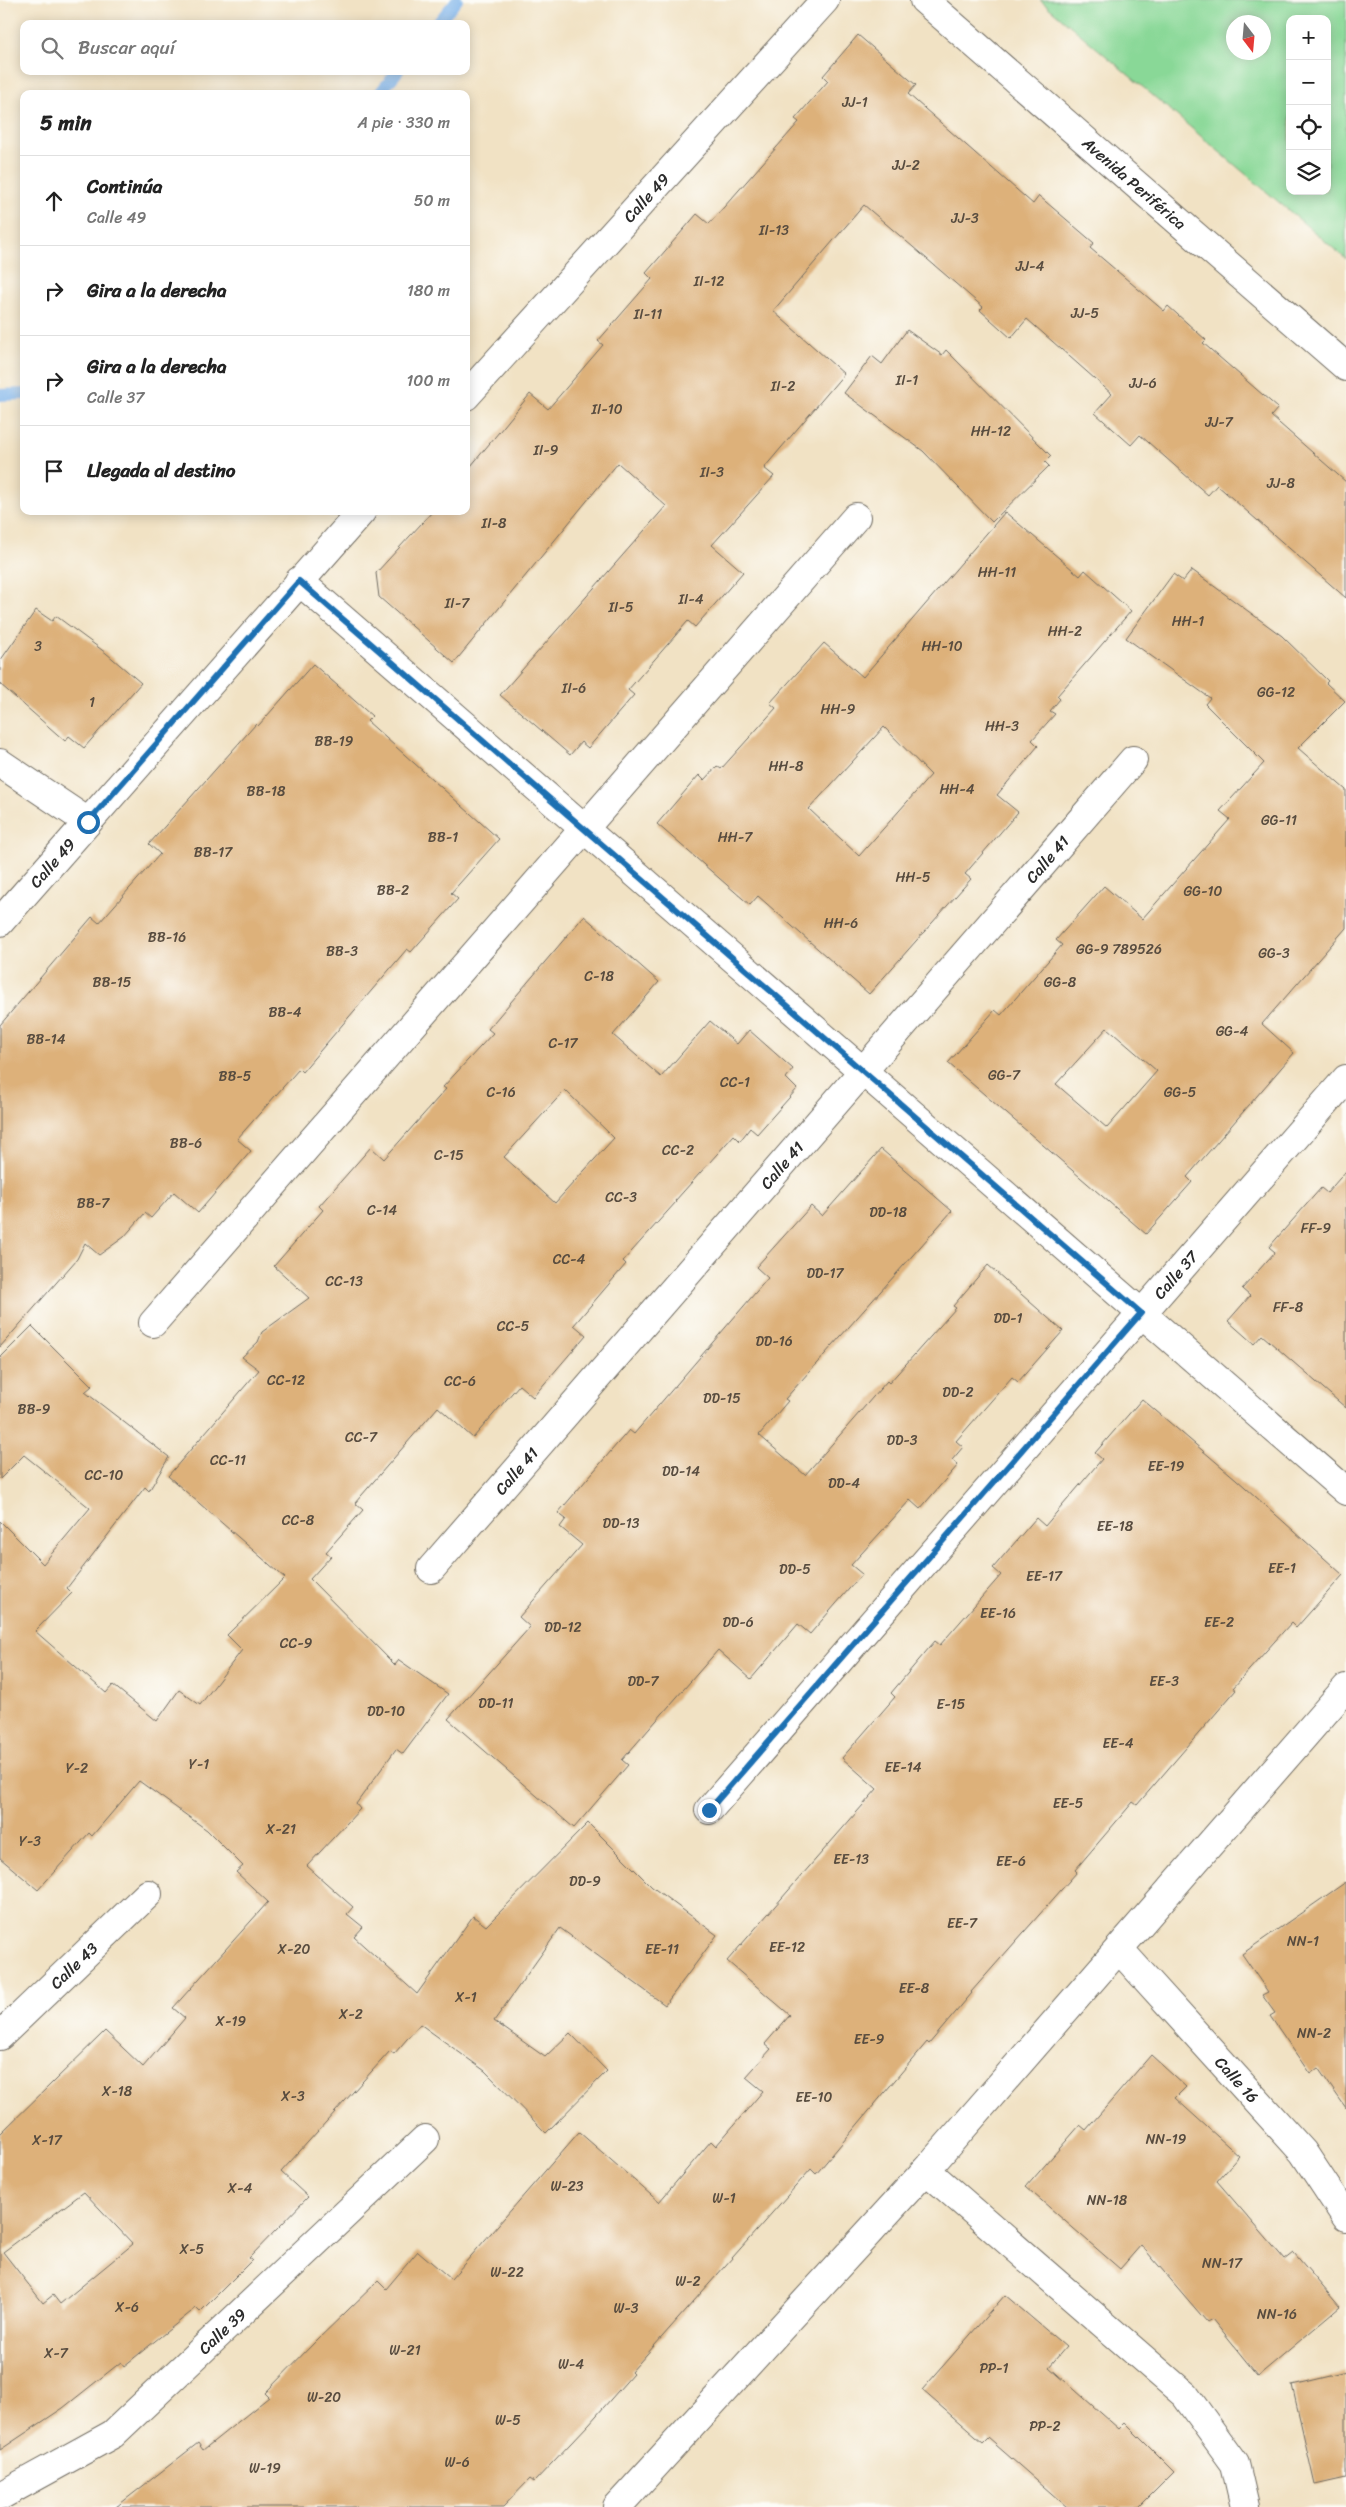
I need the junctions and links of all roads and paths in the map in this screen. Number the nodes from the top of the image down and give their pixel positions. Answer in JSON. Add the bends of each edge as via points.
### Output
{"nodes":[{"id":1,"x":825,"y":0,"type":"edge"},
{"id":2,"x":924,"y":0,"type":"edge"},
{"id":3,"x":1346,"y":366,"type":"edge"},
{"id":4,"x":470,"y":392,"type":"edge"},
{"id":5,"x":358,"y":515,"type":"edge"},
{"id":6,"x":856,"y":517,"type":"dead end"},
{"id":7,"x":299,"y":581,"type":"junction"},
{"id":8,"x":1133,"y":760,"type":"dead end"},
{"id":9,"x":0,"y":763,"type":"edge"},
{"id":10,"x":88,"y":822,"type":"junction"},
{"id":11,"x":584,"y":827,"type":"junction"},
{"id":12,"x":0,"y":922,"type":"edge"},
{"id":13,"x":863,"y":1070,"type":"junction"},
{"id":14,"x":1346,"y":1079,"type":"edge"},
{"id":15,"x":1141,"y":1313,"type":"junction"},
{"id":16,"x":153,"y":1322,"type":"dead end"},
{"id":17,"x":1346,"y":1491,"type":"edge"},
{"id":18,"x":431,"y":1569,"type":"dead end"},
{"id":19,"x":1346,"y":1688,"type":"edge"},
{"id":20,"x":709,"y":1810,"type":"dead end"},
{"id":21,"x":148,"y":1894,"type":"dead end"},
{"id":22,"x":1119,"y":1949,"type":"junction"},
{"id":23,"x":0,"y":2036,"type":"edge"},
{"id":24,"x":425,"y":2139,"type":"dead end"},
{"id":25,"x":926,"y":2170,"type":"junction"},
{"id":26,"x":1346,"y":2217,"type":"edge"},
{"id":27,"x":0,"y":2496,"type":"edge"},
{"id":28,"x":617,"y":2507,"type":"edge"},
{"id":29,"x":1245,"y":2507,"type":"edge"}],
"edges":[{"from":1,"to":4,"type":"street","name":"Calle 49"},
{"from":2,"to":3,"type":"street","name":"Avenida Periférica"},
{"from":5,"to":7,"type":"street","name":"Calle 49"},
{"from":6,"to":11,"type":"street"},
{"from":7,"to":10,"type":"street","name":"Calle 49"},
{"from":7,"to":11,"type":"street"},
{"from":8,"to":13,"type":"street","name":"Calle 41"},
{"from":9,"to":10,"type":"street"},
{"from":10,"to":12,"type":"street","name":"Calle 49"},
{"from":11,"to":13,"type":"street"},
{"from":11,"to":16,"type":"street"},
{"from":13,"to":15,"type":"street"},
{"from":13,"to":18,"type":"street","name":"Calle 41"},
{"from":14,"to":15,"type":"street","name":"Calle 37"},
{"from":15,"to":17,"type":"street"},
{"from":15,"to":20,"type":"street","name":"Calle 37"},
{"from":19,"to":22,"type":"street"},
{"from":21,"to":23,"type":"street","name":"Calle 43"},
{"from":22,"to":25,"type":"street"},
{"from":22,"to":26,"type":"street","name":"Calle 16","via":[[1303,2152]]},
{"from":24,"to":27,"type":"street","name":"Calle 39","via":[[113,2434]]},
{"from":25,"to":28,"type":"street"},
{"from":25,"to":29,"type":"street","via":[[1185,2395],[1235,2464]]}]}
